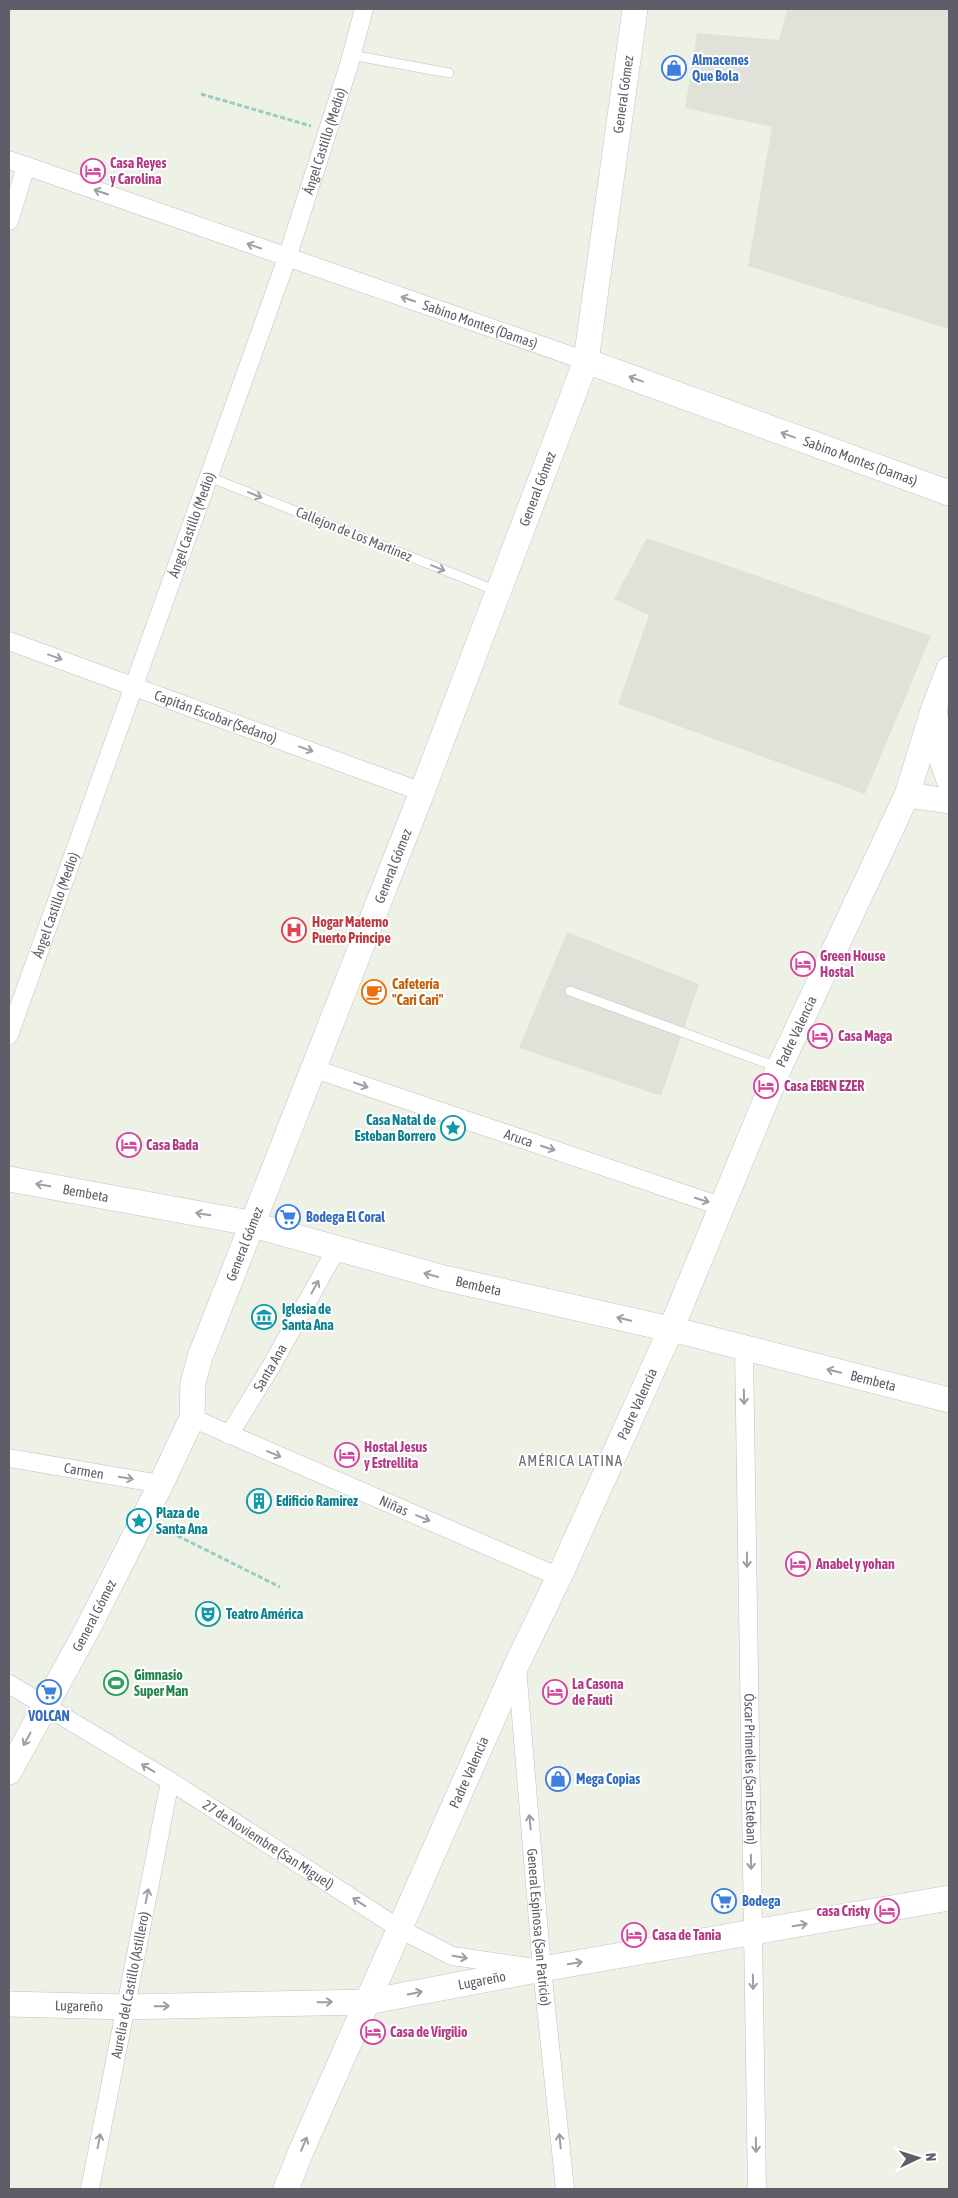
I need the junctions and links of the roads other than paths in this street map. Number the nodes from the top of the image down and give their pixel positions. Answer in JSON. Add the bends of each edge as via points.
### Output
{"nodes":[{"id":1,"x":364,"y":9,"type":"edge"},
{"id":2,"x":636,"y":9,"type":"edge"},
{"id":3,"x":351,"y":55,"type":"junction"},
{"id":4,"x":450,"y":73,"type":"dead end"},
{"id":5,"x":9,"y":160,"type":"edge"},
{"id":6,"x":26,"y":166,"type":"junction"},
{"id":7,"x":9,"y":221,"type":"edge"},
{"id":8,"x":288,"y":258,"type":"junction"},
{"id":9,"x":586,"y":361,"type":"junction"},
{"id":10,"x":209,"y":477,"type":"junction"},
{"id":11,"x":949,"y":493,"type":"edge"},
{"id":12,"x":500,"y":592,"type":"junction"},
{"id":13,"x":9,"y":641,"type":"edge"},
{"id":14,"x":949,"y":669,"type":"edge"},
{"id":15,"x":134,"y":686,"type":"junction"},
{"id":16,"x":934,"y":708,"type":"junction"},
{"id":17,"x":949,"y":780,"type":"edge"},
{"id":18,"x":422,"y":792,"type":"junction"},
{"id":19,"x":907,"y":795,"type":"junction"},
{"id":20,"x":949,"y":801,"type":"edge"},
{"id":21,"x":570,"y":991,"type":"dead end"},
{"id":22,"x":9,"y":1035,"type":"edge"},
{"id":23,"x":779,"y":1068,"type":"junction"},
{"id":24,"x":315,"y":1069,"type":"junction"},
{"id":25,"x":9,"y":1179,"type":"edge"},
{"id":26,"x":723,"y":1207,"type":"junction"},
{"id":27,"x":251,"y":1224,"type":"junction"},
{"id":28,"x":337,"y":1248,"type":"junction"},
{"id":29,"x":671,"y":1329,"type":"junction"},
{"id":30,"x":744,"y":1349,"type":"junction"},
{"id":31,"x":949,"y":1400,"type":"edge"},
{"id":32,"x":192,"y":1418,"type":"junction"},
{"id":33,"x":229,"y":1435,"type":"junction"},
{"id":34,"x":9,"y":1458,"type":"edge"},
{"id":35,"x":161,"y":1484,"type":"junction"},
{"id":36,"x":559,"y":1578,"type":"junction"},
{"id":37,"x":516,"y":1666,"type":"junction"},
{"id":38,"x":9,"y":1684,"type":"edge"},
{"id":39,"x":46,"y":1707,"type":"junction"},
{"id":40,"x":9,"y":1772,"type":"edge"},
{"id":41,"x":170,"y":1781,"type":"junction"},
{"id":42,"x":949,"y":1898,"type":"edge"},
{"id":43,"x":400,"y":1929,"type":"junction"},
{"id":44,"x":752,"y":1933,"type":"junction"},
{"id":45,"x":542,"y":1969,"type":"junction"},
{"id":46,"x":367,"y":2002,"type":"junction"},
{"id":47,"x":9,"y":2004,"type":"edge"},
{"id":48,"x":125,"y":2007,"type":"junction"},
{"id":49,"x":90,"y":2189,"type":"edge"},
{"id":50,"x":286,"y":2189,"type":"edge"},
{"id":51,"x":565,"y":2189,"type":"edge"},
{"id":52,"x":757,"y":2189,"type":"edge"}],
"edges":[{"from":1,"to":3,"type":"street","name":"Ángel Castillo (Medio)"},
{"from":2,"to":9,"type":"main road","name":"General Gómez"},
{"from":3,"to":4,"type":"lane"},
{"from":3,"to":8,"type":"street","name":"Ángel Castillo (Medio)"},
{"from":5,"to":6,"type":"street","name":"Sabino Montes (Damas)"},
{"from":6,"to":7,"type":"street"},
{"from":8,"to":6,"type":"street","name":"Sabino Montes (Damas)","one_way":true},
{"from":9,"to":8,"type":"street","name":"Sabino Montes (Damas)","one_way":true},
{"from":8,"to":10,"type":"street","name":"Ángel Castillo (Medio)"},
{"from":11,"to":9,"type":"main road","name":"Sabino Montes (Damas)","one_way":true},
{"from":9,"to":12,"type":"main road","name":"General Gómez"},
{"from":10,"to":12,"type":"lane","name":"Callejon de Los Martinez","one_way":true},
{"from":10,"to":15,"type":"street","name":"Ángel Castillo (Medio)"},
{"from":12,"to":18,"type":"main road","name":"General Gómez"},
{"from":13,"to":15,"type":"street","name":"Capitán Escobar (Sedano)","one_way":true},
{"from":14,"to":16,"type":"main road","name":"Padre Valencia"},
{"from":15,"to":18,"type":"street","name":"Capitán Escobar (Sedano)","one_way":true},
{"from":15,"to":22,"type":"street","name":"Ángel Castillo (Medio)"},
{"from":16,"to":17,"type":"main road","via":[[941,757]]},
{"from":16,"to":19,"type":"main road","name":"Padre Valencia"},
{"from":18,"to":24,"type":"main road","name":"General Gómez"},
{"from":19,"to":20,"type":"main road"},
{"from":19,"to":23,"type":"main road","name":"Padre Valencia"},
{"from":21,"to":23,"type":"lane"},
{"from":23,"to":26,"type":"main road","name":"Padre Valencia"},
{"from":24,"to":26,"type":"street","name":"Aruca","one_way":true},
{"from":24,"to":27,"type":"main road","name":"General Gómez"},
{"from":27,"to":25,"type":"main road","name":"Bembeta","one_way":true},
{"from":26,"to":29,"type":"main road","name":"Padre Valencia"},
{"from":27,"to":28,"type":"main road","name":"Bembeta"},
{"from":27,"to":32,"type":"main road","name":"General Gómez","via":[[200,1357],[193,1382]]},
{"from":29,"to":28,"type":"main road","name":"Bembeta","one_way":true,"via":[[444,1278]]},
{"from":33,"to":28,"type":"street","name":"Santa Ana","one_way":true},
{"from":29,"to":30,"type":"main road","name":"Bembeta"},
{"from":29,"to":36,"type":"main road","name":"Padre Valencia"},
{"from":31,"to":30,"type":"main road","name":"Bembeta","one_way":true},
{"from":30,"to":44,"type":"street","name":"Óscar Primelles (San Esteban)","one_way":true},
{"from":32,"to":33,"type":"street"},
{"from":32,"to":35,"type":"main road","name":"General Gómez"},
{"from":33,"to":36,"type":"street","name":"Niñas","one_way":true},
{"from":34,"to":35,"type":"street","name":"Carmen","one_way":true},
{"from":35,"to":39,"type":"main road","name":"General Gómez"},
{"from":36,"to":37,"type":"main road","name":"Padre Valencia"},
{"from":37,"to":43,"type":"main road","name":"Padre Valencia"},
{"from":45,"to":37,"type":"street","name":"General Espinosa (San Patricio)","one_way":true},
{"from":38,"to":39,"type":"street","name":"27 de Noviembre (San Miguel)"},
{"from":39,"to":40,"type":"main road","name":"General Gómez","one_way":true},
{"from":41,"to":39,"type":"street","name":"27 de Noviembre (San Miguel)","one_way":true},
{"from":43,"to":41,"type":"street","name":"27 de Noviembre (San Miguel)","one_way":true},
{"from":48,"to":41,"type":"street","name":"Aurelia del Castillo (Astillero)","one_way":true},
{"from":44,"to":42,"type":"main road","name":"Lugareño","one_way":true},
{"from":43,"to":45,"type":"street","name":"27 de Noviembre (San Miguel)","one_way":true,"via":[[452,1956]]},
{"from":43,"to":46,"type":"main road","name":"Padre Valencia"},
{"from":45,"to":44,"type":"main road","name":"Lugareño","one_way":true},
{"from":44,"to":52,"type":"street","name":"Óscar Primelles (San Esteban)","one_way":true},
{"from":46,"to":45,"type":"main road","name":"Lugareño","one_way":true},
{"from":51,"to":45,"type":"street","name":"General Espinosa (San Patricio)","one_way":true},
{"from":48,"to":46,"type":"main road","name":"Lugareño","one_way":true},
{"from":50,"to":46,"type":"main road","name":"Padre Valencia","one_way":true},
{"from":47,"to":48,"type":"main road","name":"Lugareño"},
{"from":49,"to":48,"type":"street","name":"Aurelia del Castillo (Astillero)","one_way":true}]}
